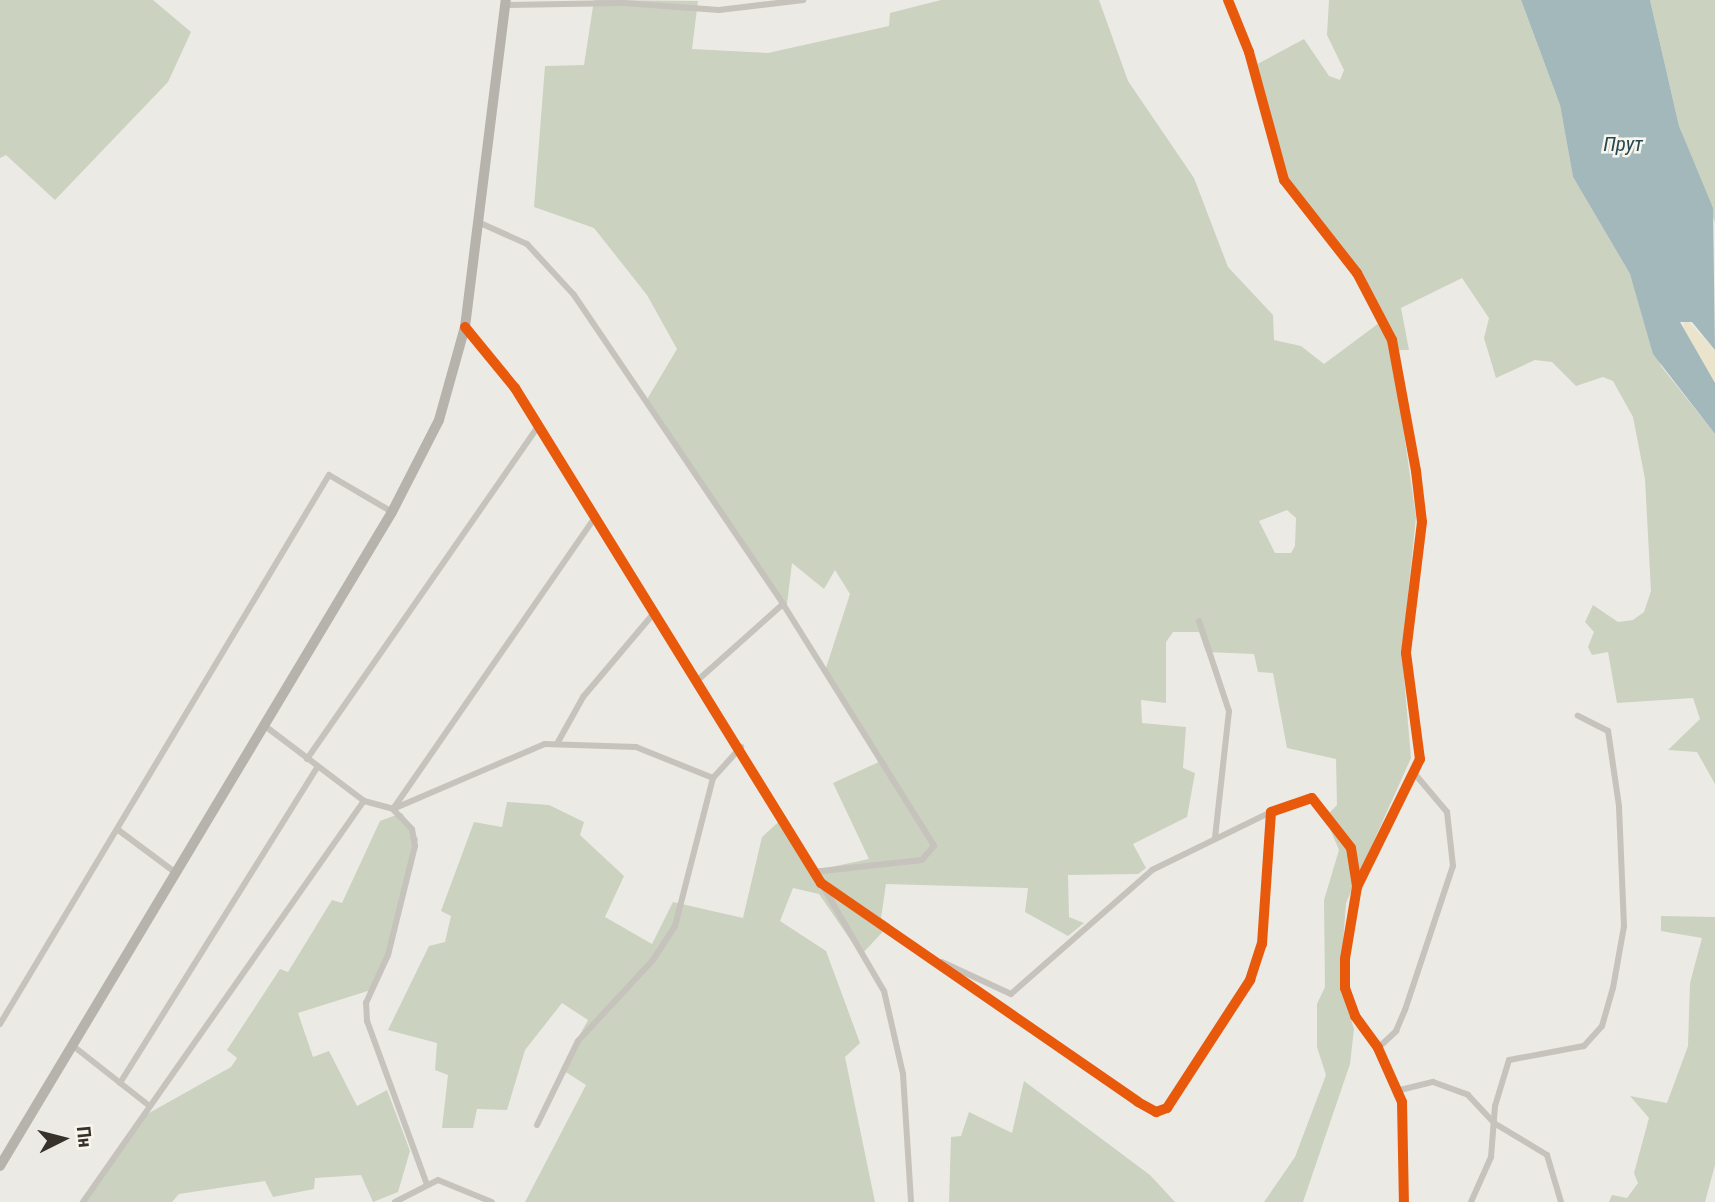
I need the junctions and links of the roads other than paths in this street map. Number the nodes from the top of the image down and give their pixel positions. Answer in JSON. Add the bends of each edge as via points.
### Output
{"nodes":[{"id":1,"x":803,"y":0,"type":"edge"},
{"id":2,"x":1228,"y":0,"type":"edge"},
{"id":3,"x":584,"y":2,"type":"edge"},
{"id":4,"x":505,"y":3,"type":"edge"},
{"id":5,"x":478,"y":222,"type":"junction"},
{"id":6,"x":465,"y":327,"type":"junction"},
{"id":7,"x":537,"y":428,"type":"junction"},
{"id":8,"x":392,"y":512,"type":"junction"},
{"id":9,"x":595,"y":517,"type":"junction"},
{"id":10,"x":783,"y":604,"type":"junction"},
{"id":11,"x":654,"y":613,"type":"junction"},
{"id":12,"x":1199,"y":621,"type":"dead end"},
{"id":13,"x":699,"y":679,"type":"junction"},
{"id":14,"x":1578,"y":716,"type":"dead end"},
{"id":15,"x":265,"y":726,"type":"junction"},
{"id":16,"x":558,"y":743,"type":"junction"},
{"id":17,"x":741,"y":747,"type":"junction"},
{"id":18,"x":307,"y":759,"type":"junction"},
{"id":19,"x":317,"y":768,"type":"junction"},
{"id":20,"x":1414,"y":773,"type":"junction"},
{"id":21,"x":713,"y":778,"type":"junction"},
{"id":22,"x":364,"y":801,"type":"junction"},
{"id":23,"x":394,"y":809,"type":"junction"},
{"id":24,"x":1271,"y":812,"type":"junction"},
{"id":25,"x":117,"y":829,"type":"junction"},
{"id":26,"x":1216,"y":837,"type":"junction"},
{"id":27,"x":813,"y":872,"type":"junction"},
{"id":28,"x":176,"y":873,"type":"junction"},
{"id":29,"x":821,"y":883,"type":"junction"},
{"id":30,"x":1357,"y":887,"type":"junction"},
{"id":31,"x":936,"y":960,"type":"junction"},
{"id":32,"x":0,"y":1024,"type":"edge"},
{"id":33,"x":72,"y":1045,"type":"junction"},
{"id":34,"x":1378,"y":1048,"type":"junction"},
{"id":35,"x":120,"y":1083,"type":"junction"},
{"id":36,"x":1396,"y":1091,"type":"junction"},
{"id":37,"x":147,"y":1104,"type":"junction"},
{"id":38,"x":1493,"y":1123,"type":"junction"},
{"id":39,"x":537,"y":1125,"type":"dead end"},
{"id":40,"x":0,"y":1166,"type":"edge"},
{"id":41,"x":426,"y":1182,"type":"junction"},
{"id":42,"x":83,"y":1202,"type":"edge"},
{"id":43,"x":396,"y":1202,"type":"edge"},
{"id":44,"x":492,"y":1202,"type":"edge"},
{"id":45,"x":911,"y":1202,"type":"edge"},
{"id":46,"x":1404,"y":1202,"type":"edge"},
{"id":47,"x":1471,"y":1202,"type":"edge"},
{"id":48,"x":1561,"y":1202,"type":"edge"}],
"edges":[{"from":1,"to":3,"type":"street","via":[[719,10]]},
{"from":2,"to":20,"type":"street","via":[[1284,180],[1357,273],[1392,340],[1422,522],[1406,653],[1418,728]]},
{"from":3,"to":4,"type":"street"},
{"from":4,"to":5,"type":"main road"},
{"from":5,"to":6,"type":"main road"},
{"from":5,"to":10,"type":"street","via":[[527,244],[574,295]]},
{"from":6,"to":7,"type":"street","via":[[515,388]]},
{"from":6,"to":8,"type":"main road","via":[[439,420]]},
{"from":7,"to":9,"type":"street"},
{"from":7,"to":18,"type":"street"},
{"from":8,"to":15,"type":"main road"},
{"from":8,"to":25,"type":"street","via":[[328,475]]},
{"from":9,"to":11,"type":"street"},
{"from":9,"to":23,"type":"street"},
{"from":10,"to":13,"type":"street"},
{"from":10,"to":27,"type":"street","via":[[934,846],[922,860]]},
{"from":11,"to":13,"type":"street"},
{"from":11,"to":16,"type":"street","via":[[583,697]]},
{"from":12,"to":26,"type":"street","via":[[1230,723]]},
{"from":13,"to":17,"type":"street"},
{"from":14,"to":38,"type":"street","via":[[1608,731],[1621,828],[1623,938],[1608,1007],[1594,1038],[1571,1050],[1509,1060]]},
{"from":15,"to":18,"type":"street"},
{"from":15,"to":28,"type":"main road"},
{"from":16,"to":21,"type":"street","via":[[644,748]]},
{"from":16,"to":23,"type":"street"},
{"from":17,"to":21,"type":"street"},
{"from":17,"to":27,"type":"street"},
{"from":18,"to":19,"type":"street"},
{"from":19,"to":22,"type":"street"},
{"from":19,"to":35,"type":"street"},
{"from":20,"to":30,"type":"street"},
{"from":20,"to":34,"type":"street","via":[[1447,812],[1453,866],[1405,1010],[1390,1040]]},
{"from":21,"to":39,"type":"street","via":[[675,926],[653,960],[578,1041]]},
{"from":22,"to":23,"type":"street"},
{"from":22,"to":37,"type":"street","via":[[299,902]]},
{"from":23,"to":41,"type":"street","via":[[412,829],[415,846],[387,955],[366,1003],[367,1021]]},
{"from":24,"to":26,"type":"street"},
{"from":24,"to":30,"type":"street","via":[[1312,798],[1351,848]]},
{"from":24,"to":31,"type":"street","via":[[1258,959],[1240,999],[1163,1111],[1138,1102],[967,989]]},
{"from":25,"to":28,"type":"street"},
{"from":25,"to":32,"type":"street"},
{"from":26,"to":31,"type":"street","via":[[1152,870],[1011,994]]},
{"from":27,"to":29,"type":"street"},
{"from":28,"to":33,"type":"main road"},
{"from":29,"to":31,"type":"street"},
{"from":29,"to":45,"type":"street","via":[[884,991],[903,1074]]},
{"from":30,"to":34,"type":"street","via":[[1345,988]]},
{"from":33,"to":35,"type":"street"},
{"from":33,"to":40,"type":"main road"},
{"from":34,"to":36,"type":"street"},
{"from":35,"to":37,"type":"street"},
{"from":36,"to":38,"type":"street","via":[[1445,1083],[1468,1095]]},
{"from":36,"to":46,"type":"street"},
{"from":37,"to":42,"type":"street"},
{"from":38,"to":47,"type":"street","via":[[1491,1157]]},
{"from":38,"to":48,"type":"street","via":[[1546,1155]]},
{"from":41,"to":43,"type":"street"},
{"from":41,"to":44,"type":"street","via":[[464,1188]]}]}
